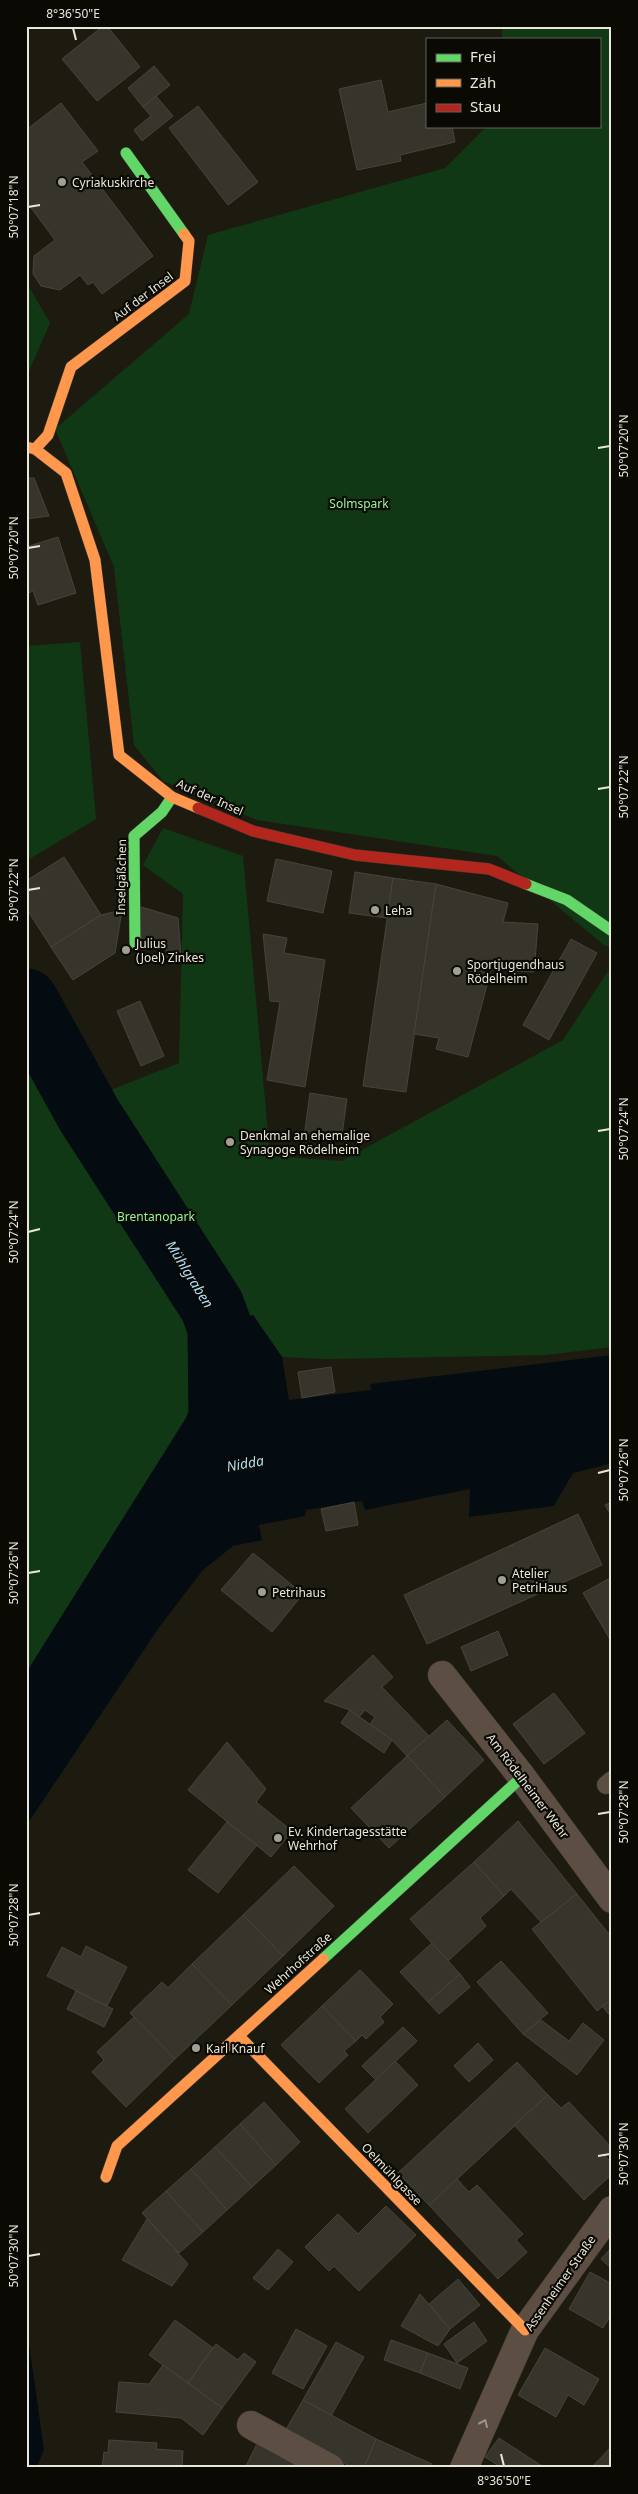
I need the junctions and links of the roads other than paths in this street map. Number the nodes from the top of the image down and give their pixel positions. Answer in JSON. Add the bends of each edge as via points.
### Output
{"nodes":[{"id":1,"x":126,"y":153,"type":"dead end"},
{"id":2,"x":31,"y":448,"type":"edge"},
{"id":3,"x":172,"y":797,"type":"junction"},
{"id":4,"x":612,"y":931,"type":"edge"},
{"id":5,"x":135,"y":943,"type":"dead end"},
{"id":6,"x":442,"y":1675,"type":"dead end"},
{"id":7,"x":522,"y":1777,"type":"junction"},
{"id":8,"x":608,"y":1887,"type":"edge"},
{"id":9,"x":239,"y":2036,"type":"junction"},
{"id":10,"x":106,"y":2177,"type":"dead end"},
{"id":11,"x":612,"y":2210,"type":"edge"},
{"id":12,"x":525,"y":2330,"type":"junction"},
{"id":13,"x":251,"y":2425,"type":"dead end"},
{"id":14,"x":330,"y":2468,"type":"edge"},
{"id":15,"x":464,"y":2468,"type":"edge"}],
"edges":[{"from":1,"to":2,"type":"street","name":"Auf der Insel","via":[[189,241],[185,281],[71,367],[48,435]]},
{"from":2,"to":3,"type":"street","name":"Auf der Insel","via":[[66,473],[95,560],[119,755]]},
{"from":3,"to":4,"type":"street","name":"Auf der Insel","via":[[253,831],[355,855],[490,869],[567,900]]},
{"from":3,"to":5,"type":"street","name":"Inselgäßchen","via":[[162,812],[134,836]]},
{"from":6,"to":7,"type":"street","name":"Am Rödelheimer Wehr"},
{"from":7,"to":8,"type":"street","name":"Am Rödelheimer Wehr"},
{"from":7,"to":9,"type":"street","name":"Wehrhofstraße"},
{"from":9,"to":10,"type":"street","name":"Wehrhofstraße","via":[[117,2146]]},
{"from":9,"to":12,"type":"street","name":"Oelmühlgasse"},
{"from":11,"to":12,"type":"street","name":"Assenheimer Straße"},
{"from":15,"to":12,"type":"street","name":"Assenheimer Straße","one_way":true},
{"from":13,"to":14,"type":"street"}]}
